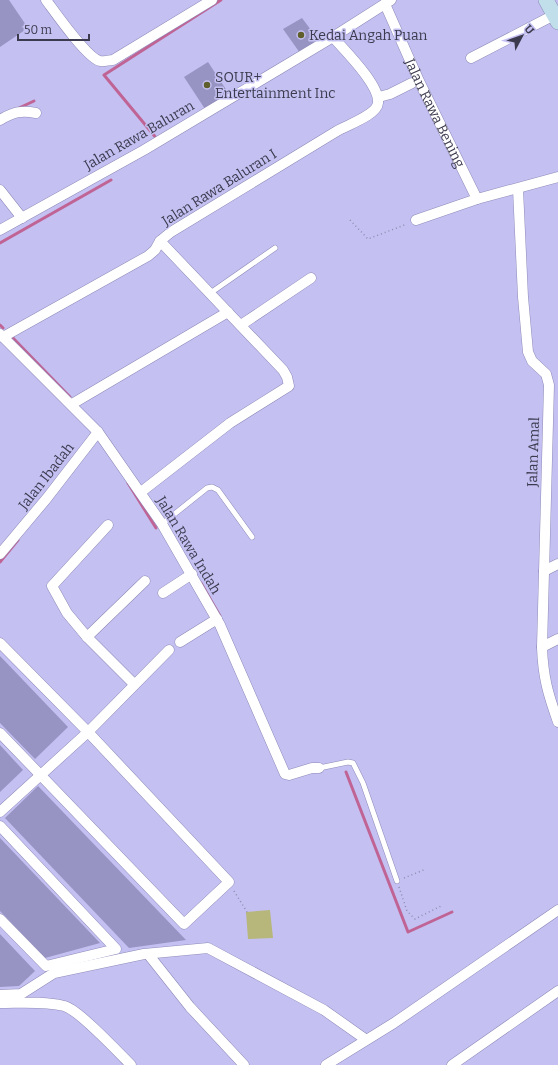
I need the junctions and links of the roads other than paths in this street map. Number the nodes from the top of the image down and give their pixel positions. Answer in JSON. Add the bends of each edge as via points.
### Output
{"nodes":[{"id":1,"x":46,"y":0,"type":"edge"},
{"id":2,"x":212,"y":0,"type":"edge"},
{"id":3,"x":546,"y":0,"type":"edge"},
{"id":4,"x":388,"y":2,"type":"edge"},
{"id":5,"x":556,"y":18,"type":"edge"},
{"id":6,"x":333,"y":37,"type":"junction"},
{"id":7,"x":471,"y":58,"type":"dead end"},
{"id":8,"x":412,"y":84,"type":"dead end"},
{"id":9,"x":379,"y":97,"type":"junction"},
{"id":10,"x":36,"y":113,"type":"dead end"},
{"id":11,"x":0,"y":120,"type":"edge"},
{"id":12,"x":558,"y":177,"type":"edge"},
{"id":13,"x":518,"y":189,"type":"junction"},
{"id":14,"x":0,"y":190,"type":"edge"},
{"id":15,"x":477,"y":199,"type":"junction"},
{"id":16,"x":22,"y":218,"type":"junction"},
{"id":17,"x":416,"y":220,"type":"road end"},
{"id":18,"x":0,"y":230,"type":"edge"},
{"id":19,"x":160,"y":241,"type":"junction"},
{"id":20,"x":275,"y":248,"type":"dead end"},
{"id":21,"x":311,"y":278,"type":"dead end"},
{"id":22,"x":209,"y":294,"type":"junction"},
{"id":23,"x":228,"y":312,"type":"junction"},
{"id":24,"x":241,"y":325,"type":"junction"},
{"id":25,"x":2,"y":335,"type":"edge"},
{"id":26,"x":553,"y":399,"type":"edge"},
{"id":27,"x":72,"y":404,"type":"junction"},
{"id":28,"x":98,"y":432,"type":"junction"},
{"id":29,"x":141,"y":492,"type":"junction"},
{"id":30,"x":162,"y":524,"type":"junction"},
{"id":31,"x":108,"y":525,"type":"dead end"},
{"id":32,"x":252,"y":537,"type":"dead end"},
{"id":33,"x":0,"y":554,"type":"edge"},
{"id":34,"x":558,"y":564,"type":"edge"},
{"id":35,"x":544,"y":571,"type":"junction"},
{"id":36,"x":192,"y":574,"type":"junction"},
{"id":37,"x":145,"y":581,"type":"dead end"},
{"id":38,"x":163,"y":593,"type":"dead end"},
{"id":39,"x":217,"y":619,"type":"junction"},
{"id":40,"x":87,"y":637,"type":"junction"},
{"id":41,"x":558,"y":639,"type":"edge"},
{"id":42,"x":180,"y":642,"type":"dead end"},
{"id":43,"x":0,"y":643,"type":"edge"},
{"id":44,"x":542,"y":646,"type":"junction"},
{"id":45,"x":168,"y":650,"type":"dead end"},
{"id":46,"x":134,"y":684,"type":"junction"},
{"id":47,"x":558,"y":722,"type":"edge"},
{"id":48,"x":88,"y":732,"type":"junction"},
{"id":49,"x":0,"y":733,"type":"edge"},
{"id":50,"x":319,"y":768,"type":"joint"},
{"id":51,"x":40,"y":775,"type":"junction"},
{"id":52,"x":0,"y":812,"type":"edge"},
{"id":53,"x":0,"y":826,"type":"edge"},
{"id":54,"x":397,"y":881,"type":"road end"},
{"id":55,"x":558,"y":910,"type":"edge"},
{"id":56,"x":0,"y":919,"type":"edge"},
{"id":57,"x":148,"y":954,"type":"junction"},
{"id":58,"x":558,"y":991,"type":"edge"},
{"id":59,"x":0,"y":995,"type":"edge"},
{"id":60,"x":0,"y":1003,"type":"edge"},
{"id":61,"x":365,"y":1039,"type":"junction"},
{"id":62,"x":131,"y":1065,"type":"edge"},
{"id":63,"x":244,"y":1065,"type":"edge"},
{"id":64,"x":326,"y":1065,"type":"edge"},
{"id":65,"x":452,"y":1065,"type":"edge"}],
"edges":[{"from":1,"to":2,"type":"street","via":[[77,40],[100,61],[113,60]]},
{"from":3,"to":5,"type":"street"},
{"from":4,"to":6,"type":"street","name":"Jalan Rawa Baluran"},
{"from":4,"to":15,"type":"street","name":"Jalan Rawa Bening","via":[[419,81]]},
{"from":5,"to":7,"type":"street"},
{"from":6,"to":9,"type":"street","via":[[374,84]]},
{"from":6,"to":16,"type":"street","name":"Jalan Rawa Baluran","via":[[144,150]]},
{"from":8,"to":9,"type":"street"},
{"from":9,"to":19,"type":"street","name":"Jalan Rawa Baluran I","via":[[378,105],[370,114],[321,141]]},
{"from":10,"to":11,"type":"street","via":[[23,110],[10,113]]},
{"from":12,"to":13,"type":"street"},
{"from":13,"to":15,"type":"street"},
{"from":13,"to":26,"type":"street","name":"Jalan Amal","via":[[528,352],[546,374]]},
{"from":14,"to":16,"type":"street"},
{"from":15,"to":17,"type":"street"},
{"from":16,"to":18,"type":"street","name":"Jalan Rawa Baluran"},
{"from":19,"to":22,"type":"street"},
{"from":19,"to":25,"type":"street","name":"Jalan Rawa Baluran I","via":[[148,256]]},
{"from":20,"to":22,"type":"lane"},
{"from":21,"to":24,"type":"street"},
{"from":22,"to":23,"type":"street"},
{"from":23,"to":24,"type":"street"},
{"from":23,"to":27,"type":"street"},
{"from":24,"to":29,"type":"street","via":[[282,370],[289,386],[230,424]]},
{"from":25,"to":27,"type":"street","name":"Jalan Rawa Indah"},
{"from":26,"to":35,"type":"street","name":"Jalan Amal"},
{"from":27,"to":28,"type":"street","name":"Jalan Rawa Indah"},
{"from":28,"to":29,"type":"street","name":"Jalan Rawa Indah"},
{"from":28,"to":33,"type":"street","name":"Jalan Ibadah"},
{"from":29,"to":30,"type":"street","name":"Jalan Rawa Indah"},
{"from":30,"to":32,"type":"lane","via":[[207,488],[212,487],[218,490]]},
{"from":30,"to":36,"type":"street","name":"Jalan Rawa Indah"},
{"from":31,"to":40,"type":"street","via":[[52,586],[67,614]]},
{"from":34,"to":35,"type":"street"},
{"from":35,"to":44,"type":"street","name":"Jalan Amal"},
{"from":36,"to":38,"type":"street"},
{"from":36,"to":39,"type":"street","name":"Jalan Rawa Indah"},
{"from":37,"to":40,"type":"street"},
{"from":39,"to":42,"type":"street"},
{"from":39,"to":50,"type":"street","name":"Jalan Rawa Indah","via":[[285,774]]},
{"from":40,"to":46,"type":"street"},
{"from":41,"to":44,"type":"street"},
{"from":43,"to":48,"type":"street"},
{"from":44,"to":47,"type":"street","name":"Jalan Amal","via":[[543,673]]},
{"from":45,"to":46,"type":"street"},
{"from":46,"to":48,"type":"street"},
{"from":48,"to":51,"type":"street"},
{"from":48,"to":51,"type":"street","via":[[229,882],[184,924]]},
{"from":49,"to":51,"type":"street"},
{"from":50,"to":54,"type":"lane","via":[[353,763],[363,783]]},
{"from":51,"to":52,"type":"street"},
{"from":53,"to":56,"type":"street","via":[[116,949],[46,966]]},
{"from":55,"to":61,"type":"street","via":[[394,1023]]},
{"from":57,"to":59,"type":"street","via":[[54,973],[21,994]]},
{"from":57,"to":61,"type":"street","via":[[208,948],[214,950],[324,1010]]},
{"from":57,"to":63,"type":"street","via":[[190,1007]]},
{"from":58,"to":65,"type":"street"},
{"from":60,"to":62,"type":"street","via":[[41,1002],[66,1006],[96,1030]]},
{"from":61,"to":64,"type":"street"}]}
